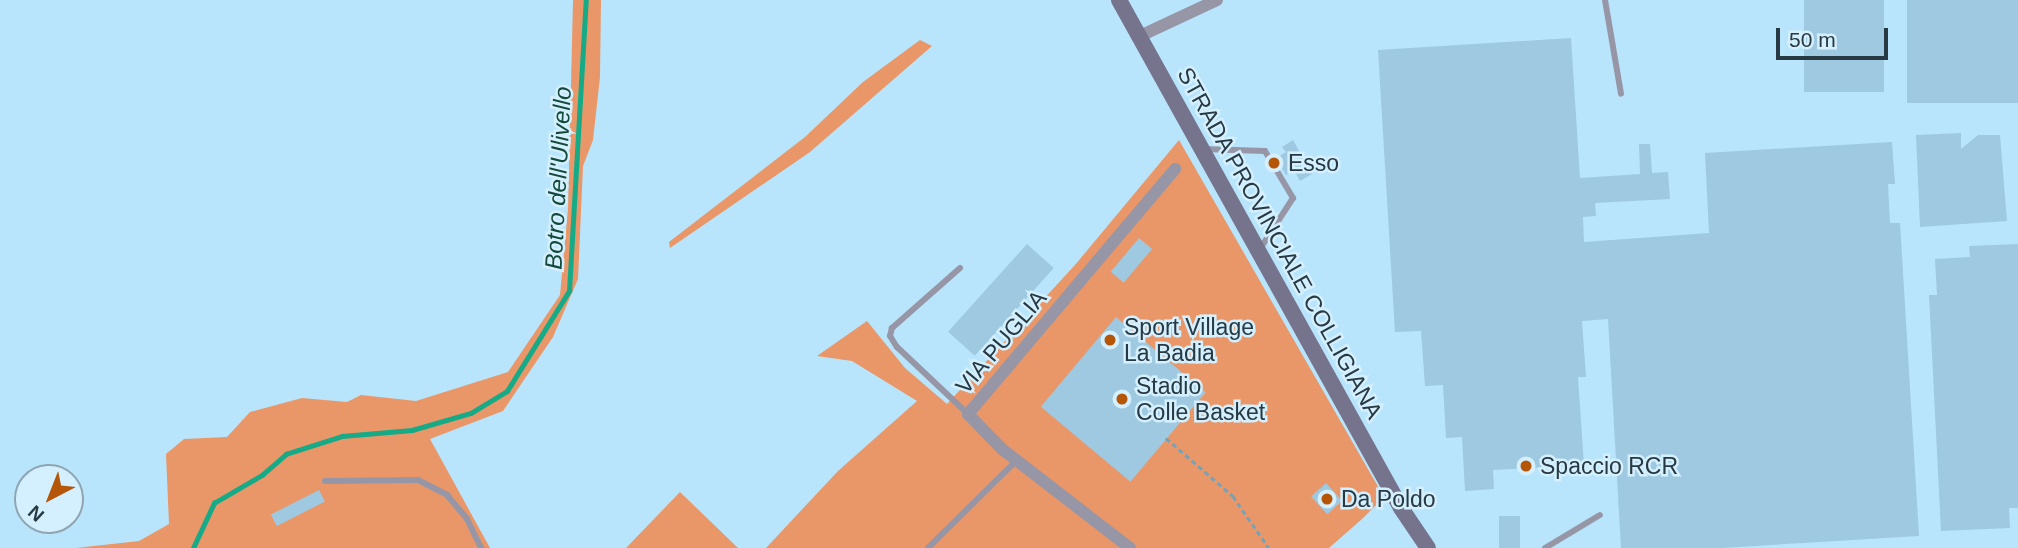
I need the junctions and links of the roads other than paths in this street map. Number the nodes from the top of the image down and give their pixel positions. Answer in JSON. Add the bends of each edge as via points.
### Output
{"nodes":[{"id":1,"x":1119,"y":0,"type":"edge"},
{"id":2,"x":1217,"y":0,"type":"edge"},
{"id":3,"x":1605,"y":0,"type":"edge"},
{"id":4,"x":1140,"y":36,"type":"junction"},
{"id":5,"x":1621,"y":94,"type":"dead end"},
{"id":6,"x":1203,"y":149,"type":"junction"},
{"id":7,"x":1175,"y":169,"type":"dead end"},
{"id":8,"x":1258,"y":250,"type":"junction"},
{"id":9,"x":960,"y":268,"type":"dead end"},
{"id":10,"x":968,"y":414,"type":"junction"},
{"id":11,"x":1016,"y":461,"type":"junction"},
{"id":12,"x":325,"y":481,"type":"dead end"},
{"id":13,"x":1401,"y":508,"type":"junction"},
{"id":14,"x":1600,"y":515,"type":"dead end"},
{"id":15,"x":481,"y":548,"type":"edge"},
{"id":16,"x":928,"y":548,"type":"edge"},
{"id":17,"x":1130,"y":548,"type":"edge"},
{"id":18,"x":1414,"y":548,"type":"edge"},
{"id":19,"x":1428,"y":548,"type":"edge"},
{"id":20,"x":1545,"y":548,"type":"edge"}],
"edges":[{"from":1,"to":4,"type":"main road","name":"STRADA PROVINCIALE COLLIGIANA"},
{"from":2,"to":4,"type":"street"},
{"from":3,"to":5,"type":"lane"},
{"from":4,"to":6,"type":"main road","name":"STRADA PROVINCIALE COLLIGIANA"},
{"from":6,"to":8,"type":"main road","name":"STRADA PROVINCIALE COLLIGIANA"},
{"from":6,"to":8,"type":"lane","via":[[1265,151],[1293,198]]},
{"from":7,"to":10,"type":"street","name":"VIA PUGLIA"},
{"from":8,"to":13,"type":"main road","name":"STRADA PROVINCIALE COLLIGIANA"},
{"from":9,"to":10,"type":"lane","via":[[892,328],[890,336]]},
{"from":10,"to":11,"type":"street","name":"VIA PUGLIA"},
{"from":11,"to":16,"type":"lane"},
{"from":11,"to":17,"type":"street","name":"VIA PUGLIA"},
{"from":12,"to":15,"type":"lane","via":[[418,480],[447,495],[467,519]]},
{"from":13,"to":18,"type":"main road","name":"STRADA PROVINCIALE COLLIGIANA"},
{"from":13,"to":19,"type":"main road","name":"STRADA PROVINCIALE COLLIGIANA"},
{"from":14,"to":20,"type":"lane"}]}
